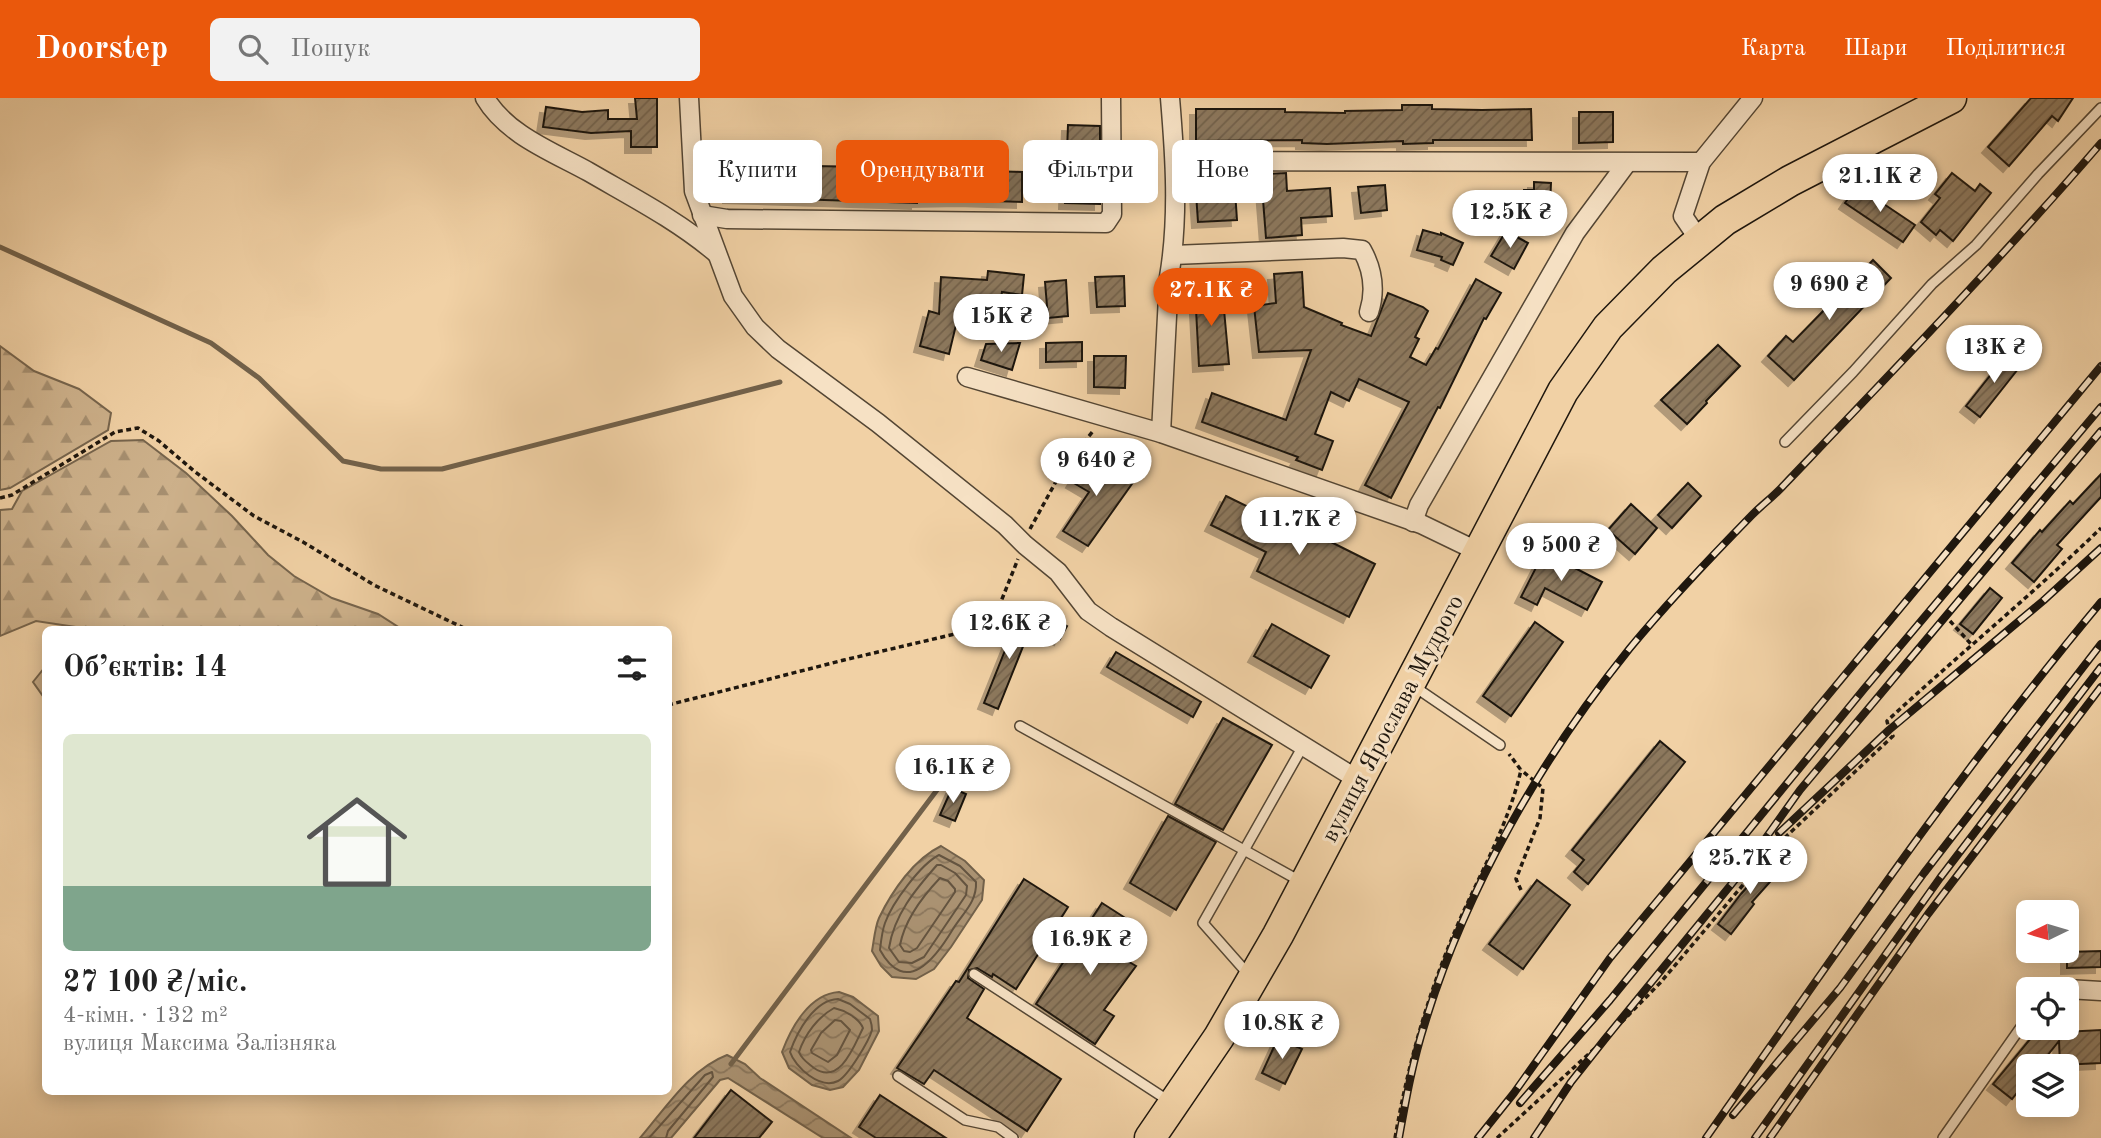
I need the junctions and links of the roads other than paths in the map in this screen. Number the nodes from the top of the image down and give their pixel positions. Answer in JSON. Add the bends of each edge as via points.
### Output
{"nodes":[{"id":1,"x":485,"y":98,"type":"edge"},
{"id":2,"x":689,"y":98,"type":"edge"},
{"id":3,"x":1111,"y":98,"type":"edge"},
{"id":4,"x":1170,"y":98,"type":"edge"},
{"id":5,"x":1753,"y":98,"type":"edge"},
{"id":6,"x":1951,"y":98,"type":"edge"},
{"id":7,"x":2101,"y":108,"type":"edge"},
{"id":8,"x":1173,"y":140,"type":"edge"},
{"id":9,"x":1273,"y":161,"type":"edge"},
{"id":10,"x":1701,"y":162,"type":"junction"},
{"id":11,"x":1627,"y":163,"type":"junction"},
{"id":12,"x":1174,"y":203,"type":"edge"},
{"id":13,"x":702,"y":215,"type":"junction"},
{"id":14,"x":1700,"y":241,"type":"junction"},
{"id":15,"x":716,"y":253,"type":"junction"},
{"id":16,"x":1173,"y":255,"type":"junction"},
{"id":17,"x":1369,"y":312,"type":"dead end"},
{"id":18,"x":967,"y":377,"type":"dead end"},
{"id":19,"x":1161,"y":433,"type":"junction"},
{"id":20,"x":1785,"y":442,"type":"dead end"},
{"id":21,"x":1413,"y":522,"type":"junction"},
{"id":22,"x":1479,"y":552,"type":"junction"},
{"id":23,"x":1411,"y":684,"type":"junction"},
{"id":24,"x":1020,"y":726,"type":"dead end"},
{"id":25,"x":1500,"y":745,"type":"road end"},
{"id":26,"x":1303,"y":746,"type":"junction"},
{"id":27,"x":1360,"y":781,"type":"junction"},
{"id":28,"x":1245,"y":849,"type":"junction"},
{"id":29,"x":1305,"y":884,"type":"junction"},
{"id":30,"x":974,"y":974,"type":"dead end"},
{"id":31,"x":1252,"y":979,"type":"junction"},
{"id":32,"x":2079,"y":990,"type":"edge"},
{"id":33,"x":2101,"y":991,"type":"edge"},
{"id":34,"x":2016,"y":1034,"type":"edge"},
{"id":35,"x":898,"y":1076,"type":"dead end"},
{"id":36,"x":1174,"y":1105,"type":"junction"},
{"id":37,"x":1013,"y":1138,"type":"edge"},
{"id":38,"x":1150,"y":1138,"type":"edge"},
{"id":39,"x":1943,"y":1138,"type":"edge"}],
"edges":[{"from":1,"to":15,"type":"street","via":[[517,133],[690,231]]},
{"from":2,"to":13,"type":"street","via":[[694,191]]},
{"from":3,"to":13,"type":"street","via":[[1112,214],[1106,223],[727,219]]},
{"from":4,"to":8,"type":"street"},
{"from":5,"to":10,"type":"street"},
{"from":6,"to":14,"type":"highway","name":"вулиця Ярослава Мудрого","via":[[1790,181],[1725,220]]},
{"from":7,"to":20,"type":"lane"},
{"from":9,"to":11,"type":"street"},
{"from":10,"to":11,"type":"street"},
{"from":10,"to":14,"type":"street","via":[[1683,216]]},
{"from":11,"to":21,"type":"street","via":[[1575,233]]},
{"from":12,"to":16,"type":"street"},
{"from":13,"to":15,"type":"street"},
{"from":14,"to":22,"type":"highway","name":"вулиця Ярослава Мудрого","via":[[1608,327],[1563,391]]},
{"from":15,"to":26,"type":"street","via":[[733,296],[755,327],[995,517],[1058,572],[1088,611]]},
{"from":16,"to":17,"type":"street","via":[[1362,250],[1371,267]]},
{"from":16,"to":19,"type":"street"},
{"from":18,"to":19,"type":"street"},
{"from":19,"to":21,"type":"street"},
{"from":21,"to":22,"type":"street"},
{"from":22,"to":23,"type":"highway","name":"вулиця Ярослава Мудрого"},
{"from":23,"to":25,"type":"lane"},
{"from":23,"to":27,"type":"highway","name":"вулиця Ярослава Мудрого"},
{"from":24,"to":28,"type":"lane"},
{"from":26,"to":27,"type":"street"},
{"from":26,"to":28,"type":"lane"},
{"from":27,"to":29,"type":"highway","name":"вулиця Ярослава Мудрого"},
{"from":28,"to":29,"type":"lane"},
{"from":28,"to":31,"type":"lane","via":[[1203,923]]},
{"from":29,"to":31,"type":"highway","name":"вулиця Ярослава Мудрого"},
{"from":30,"to":36,"type":"lane"},
{"from":31,"to":36,"type":"highway","name":"вулиця Ярослава Мудрого"},
{"from":32,"to":33,"type":"street"},
{"from":34,"to":39,"type":"lane"},
{"from":35,"to":37,"type":"lane","via":[[965,1120],[998,1127]]},
{"from":36,"to":38,"type":"highway","name":"вулиця Ярослава Мудрого"}]}
